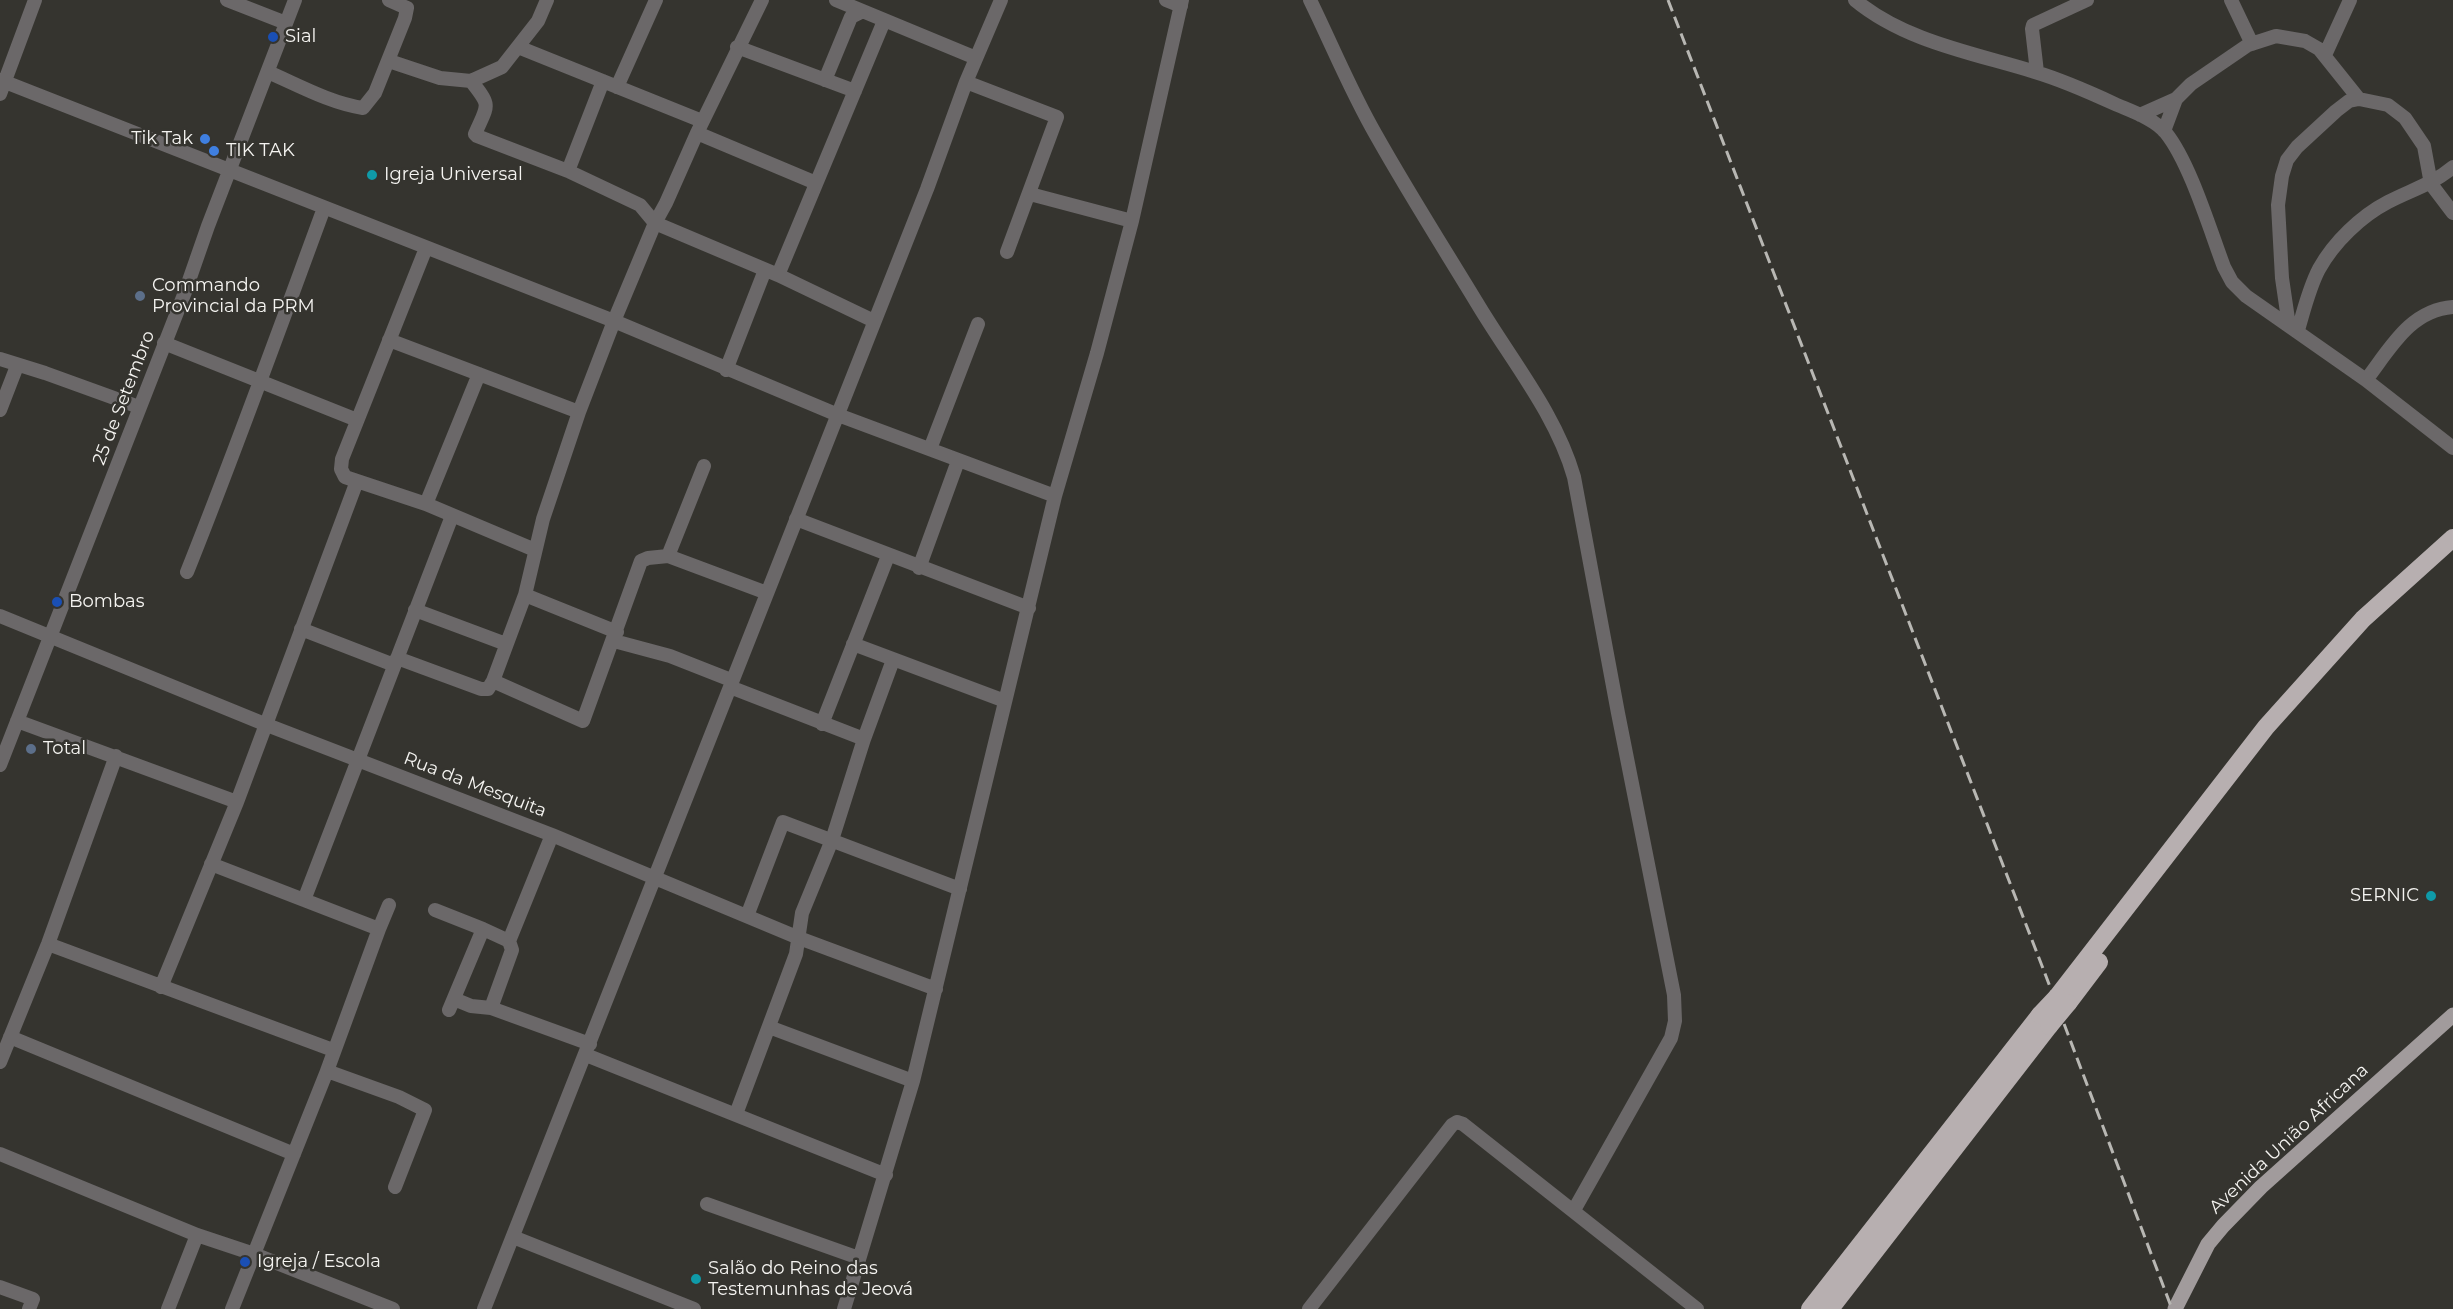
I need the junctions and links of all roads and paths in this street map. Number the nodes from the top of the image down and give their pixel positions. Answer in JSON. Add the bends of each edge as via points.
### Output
{"nodes":[{"id":1,"x":35,"y":0,"type":"edge"},
{"id":2,"x":227,"y":0,"type":"edge"},
{"id":3,"x":295,"y":0,"type":"edge"},
{"id":4,"x":390,"y":0,"type":"edge"},
{"id":5,"x":547,"y":0,"type":"edge"},
{"id":6,"x":656,"y":0,"type":"edge"},
{"id":7,"x":762,"y":0,"type":"edge"},
{"id":8,"x":836,"y":0,"type":"edge"},
{"id":9,"x":1001,"y":0,"type":"edge"},
{"id":10,"x":1166,"y":0,"type":"edge"},
{"id":11,"x":1310,"y":0,"type":"edge"},
{"id":12,"x":1855,"y":0,"type":"edge"},
{"id":13,"x":2087,"y":0,"type":"edge"},
{"id":14,"x":2231,"y":0,"type":"edge"},
{"id":15,"x":2350,"y":0,"type":"edge"},
{"id":16,"x":1181,"y":3,"type":"edge"},
{"id":17,"x":861,"y":12,"type":"junction"},
{"id":18,"x":884,"y":21,"type":"junction"},
{"id":19,"x":286,"y":23,"type":"junction"},
{"id":20,"x":2252,"y":44,"type":"junction"},
{"id":21,"x":518,"y":47,"type":"junction"},
{"id":22,"x":737,"y":47,"type":"junction"},
{"id":23,"x":2325,"y":55,"type":"junction"},
{"id":24,"x":976,"y":58,"type":"junction"},
{"id":25,"x":388,"y":62,"type":"junction"},
{"id":26,"x":268,"y":72,"type":"junction"},
{"id":27,"x":2037,"y":72,"type":"junction"},
{"id":28,"x":825,"y":80,"type":"junction"},
{"id":29,"x":471,"y":81,"type":"junction"},
{"id":30,"x":603,"y":81,"type":"junction"},
{"id":31,"x":966,"y":81,"type":"junction"},
{"id":32,"x":2,"y":85,"type":"edge"},
{"id":33,"x":617,"y":87,"type":"junction"},
{"id":34,"x":855,"y":91,"type":"junction"},
{"id":35,"x":2176,"y":99,"type":"junction"},
{"id":36,"x":2359,"y":99,"type":"junction"},
{"id":37,"x":2140,"y":115,"type":"junction"},
{"id":38,"x":699,"y":127,"type":"junction"},
{"id":39,"x":2164,"y":130,"type":"junction"},
{"id":40,"x":2453,"y":167,"type":"edge"},
{"id":41,"x":229,"y":171,"type":"junction"},
{"id":42,"x":568,"y":171,"type":"junction"},
{"id":43,"x":816,"y":183,"type":"junction"},
{"id":44,"x":2431,"y":184,"type":"junction"},
{"id":45,"x":1030,"y":194,"type":"junction"},
{"id":46,"x":324,"y":208,"type":"junction"},
{"id":47,"x":2453,"y":213,"type":"edge"},
{"id":48,"x":1132,"y":221,"type":"junction"},
{"id":49,"x":655,"y":223,"type":"junction"},
{"id":50,"x":426,"y":248,"type":"junction"},
{"id":51,"x":1007,"y":252,"type":"dead end"},
{"id":52,"x":771,"y":273,"type":"junction"},
{"id":53,"x":2453,"y":307,"type":"edge"},
{"id":54,"x":614,"y":321,"type":"junction"},
{"id":55,"x":874,"y":321,"type":"junction"},
{"id":56,"x":978,"y":324,"type":"dead end"},
{"id":57,"x":2293,"y":328,"type":"junction"},
{"id":58,"x":389,"y":340,"type":"junction"},
{"id":59,"x":164,"y":343,"type":"junction"},
{"id":60,"x":0,"y":359,"type":"edge"},
{"id":61,"x":17,"y":366,"type":"junction"},
{"id":62,"x":726,"y":370,"type":"junction"},
{"id":63,"x":479,"y":374,"type":"junction"},
{"id":64,"x":2366,"y":380,"type":"junction"},
{"id":65,"x":259,"y":382,"type":"junction"},
{"id":66,"x":139,"y":407,"type":"junction"},
{"id":67,"x":0,"y":410,"type":"edge"},
{"id":68,"x":579,"y":412,"type":"junction"},
{"id":69,"x":838,"y":416,"type":"junction"},
{"id":70,"x":357,"y":420,"type":"junction"},
{"id":71,"x":2453,"y":448,"type":"edge"},
{"id":72,"x":930,"y":449,"type":"junction"},
{"id":73,"x":958,"y":461,"type":"junction"},
{"id":74,"x":704,"y":466,"type":"dead end"},
{"id":75,"x":357,"y":481,"type":"junction"},
{"id":76,"x":1055,"y":496,"type":"junction"},
{"id":77,"x":426,"y":504,"type":"junction"},
{"id":78,"x":452,"y":516,"type":"junction"},
{"id":79,"x":796,"y":519,"type":"junction"},
{"id":80,"x":2453,"y":538,"type":"edge"},
{"id":81,"x":535,"y":550,"type":"junction"},
{"id":82,"x":2453,"y":554,"type":"edge"},
{"id":83,"x":668,"y":556,"type":"junction"},
{"id":84,"x":888,"y":556,"type":"junction"},
{"id":85,"x":919,"y":568,"type":"junction"},
{"id":86,"x":187,"y":572,"type":"dead end"},
{"id":87,"x":767,"y":593,"type":"junction"},
{"id":88,"x":525,"y":596,"type":"junction"},
{"id":89,"x":1029,"y":608,"type":"junction"},
{"id":90,"x":415,"y":610,"type":"junction"},
{"id":91,"x":0,"y":616,"type":"edge"},
{"id":92,"x":301,"y":629,"type":"junction"},
{"id":93,"x":615,"y":636,"type":"junction"},
{"id":94,"x":51,"y":637,"type":"junction"},
{"id":95,"x":506,"y":644,"type":"junction"},
{"id":96,"x":853,"y":645,"type":"junction"},
{"id":97,"x":893,"y":660,"type":"junction"},
{"id":98,"x":395,"y":661,"type":"junction"},
{"id":99,"x":493,"y":681,"type":"junction"},
{"id":100,"x":730,"y":684,"type":"junction"},
{"id":101,"x":1005,"y":701,"type":"junction"},
{"id":102,"x":17,"y":721,"type":"junction"},
{"id":103,"x":822,"y":724,"type":"junction"},
{"id":104,"x":267,"y":725,"type":"junction"},
{"id":105,"x":864,"y":739,"type":"junction"},
{"id":106,"x":116,"y":756,"type":"junction"},
{"id":107,"x":358,"y":759,"type":"junction"},
{"id":108,"x":0,"y":765,"type":"edge"},
{"id":109,"x":237,"y":802,"type":"junction"},
{"id":110,"x":552,"y":835,"type":"junction"},
{"id":111,"x":832,"y":840,"type":"junction"},
{"id":112,"x":211,"y":864,"type":"junction"},
{"id":113,"x":654,"y":877,"type":"junction"},
{"id":114,"x":960,"y":889,"type":"junction"},
{"id":115,"x":304,"y":900,"type":"junction"},
{"id":116,"x":389,"y":905,"type":"dead end"},
{"id":117,"x":435,"y":910,"type":"dead end"},
{"id":118,"x":747,"y":916,"type":"junction"},
{"id":119,"x":379,"y":929,"type":"junction"},
{"id":120,"x":483,"y":929,"type":"junction"},
{"id":121,"x":799,"y":938,"type":"junction"},
{"id":122,"x":509,"y":941,"type":"junction"},
{"id":123,"x":48,"y":944,"type":"junction"},
{"id":124,"x":161,"y":987,"type":"junction"},
{"id":125,"x":936,"y":989,"type":"junction"},
{"id":126,"x":2063,"y":1000,"type":"junction"},
{"id":127,"x":491,"y":1008,"type":"junction"},
{"id":128,"x":2453,"y":1015,"type":"edge"},
{"id":129,"x":2045,"y":1020,"type":"junction"},
{"id":130,"x":769,"y":1027,"type":"junction"},
{"id":131,"x":10,"y":1038,"type":"junction"},
{"id":132,"x":333,"y":1050,"type":"junction"},
{"id":133,"x":588,"y":1050,"type":"junction"},
{"id":134,"x":0,"y":1062,"type":"edge"},
{"id":135,"x":327,"y":1071,"type":"junction"},
{"id":136,"x":913,"y":1081,"type":"junction"},
{"id":137,"x":736,"y":1114,"type":"junction"},
{"id":138,"x":0,"y":1154,"type":"edge"},
{"id":139,"x":294,"y":1154,"type":"junction"},
{"id":140,"x":886,"y":1175,"type":"junction"},
{"id":141,"x":395,"y":1187,"type":"dead end"},
{"id":142,"x":707,"y":1204,"type":"dead end"},
{"id":143,"x":1574,"y":1209,"type":"junction"},
{"id":144,"x":197,"y":1235,"type":"junction"},
{"id":145,"x":513,"y":1237,"type":"junction"},
{"id":146,"x":254,"y":1254,"type":"junction"},
{"id":147,"x":859,"y":1258,"type":"junction"},
{"id":148,"x":0,"y":1287,"type":"edge"},
{"id":149,"x":29,"y":1309,"type":"edge"},
{"id":150,"x":168,"y":1309,"type":"edge"},
{"id":151,"x":232,"y":1309,"type":"edge"},
{"id":152,"x":393,"y":1309,"type":"edge"},
{"id":153,"x":484,"y":1309,"type":"edge"},
{"id":154,"x":694,"y":1309,"type":"edge"},
{"id":155,"x":844,"y":1309,"type":"edge"},
{"id":156,"x":1310,"y":1309,"type":"edge"},
{"id":157,"x":1697,"y":1309,"type":"edge"},
{"id":158,"x":1810,"y":1309,"type":"edge"},
{"id":159,"x":1830,"y":1309,"type":"edge"},
{"id":160,"x":2175,"y":1309,"type":"edge"}],
"edges":[{"from":1,"to":32,"type":"street"},
{"from":2,"to":19,"type":"street"},
{"from":3,"to":19,"type":"street","name":"25 de Setembro"},
{"from":4,"to":25,"type":"street","via":[[407,8]]},
{"from":5,"to":21,"type":"street","via":[[538,21]]},
{"from":6,"to":33,"type":"street"},
{"from":7,"to":22,"type":"street"},
{"from":8,"to":17,"type":"street"},
{"from":9,"to":24,"type":"street"},
{"from":10,"to":16,"type":"street"},
{"from":11,"to":143,"type":"street","via":[[1375,134],[1551,421],[1567,451],[1574,477],[1674,995],[1675,1021],[1671,1038]]},
{"from":12,"to":27,"type":"street","via":[[1900,29],[1960,51]]},
{"from":13,"to":27,"type":"street","via":[[2033,25]]},
{"from":14,"to":20,"type":"street"},
{"from":15,"to":23,"type":"street"},
{"from":16,"to":48,"type":"street"},
{"from":17,"to":18,"type":"street"},
{"from":17,"to":28,"type":"street","via":[[847,24]]},
{"from":18,"to":24,"type":"street"},
{"from":18,"to":34,"type":"street"},
{"from":19,"to":26,"type":"street","name":"25 de Setembro"},
{"from":20,"to":23,"type":"street","via":[[2276,36],[2291,37],[2305,41]]},
{"from":20,"to":35,"type":"street","via":[[2225,59]]},
{"from":21,"to":29,"type":"street","via":[[502,67]]},
{"from":21,"to":30,"type":"street"},
{"from":22,"to":28,"type":"street"},
{"from":22,"to":38,"type":"street"},
{"from":23,"to":36,"type":"street"},
{"from":24,"to":31,"type":"street"},
{"from":25,"to":26,"type":"street","via":[[375,93],[363,108],[320,95]]},
{"from":25,"to":29,"type":"street","via":[[440,78]]},
{"from":26,"to":41,"type":"street","name":"25 de Setembro"},
{"from":27,"to":37,"type":"street"},
{"from":28,"to":34,"type":"street"},
{"from":29,"to":42,"type":"street","via":[[487,105],[477,136]]},
{"from":30,"to":33,"type":"street"},
{"from":30,"to":42,"type":"street"},
{"from":31,"to":45,"type":"street","via":[[1057,117]]},
{"from":31,"to":55,"type":"street"},
{"from":32,"to":41,"type":"street"},
{"from":33,"to":38,"type":"street"},
{"from":34,"to":43,"type":"street"},
{"from":35,"to":37,"type":"street"},
{"from":35,"to":39,"type":"street"},
{"from":36,"to":44,"type":"street","via":[[2388,105],[2405,118],[2424,146]]},
{"from":36,"to":57,"type":"street","via":[[2336,111],[2287,160],[2278,205],[2282,278]]},
{"from":37,"to":39,"type":"street"},
{"from":38,"to":43,"type":"street"},
{"from":38,"to":49,"type":"street"},
{"from":39,"to":57,"type":"street","via":[[2181,157],[2232,282]]},
{"from":40,"to":44,"type":"street"},
{"from":41,"to":46,"type":"street"},
{"from":41,"to":59,"type":"street","name":"25 de Setembro"},
{"from":42,"to":49,"type":"street","via":[[640,205]]},
{"from":43,"to":52,"type":"street"},
{"from":44,"to":47,"type":"street"},
{"from":44,"to":57,"type":"street","via":[[2388,202],[2346,234],[2319,269]]},
{"from":45,"to":48,"type":"street"},
{"from":45,"to":51,"type":"street"},
{"from":46,"to":50,"type":"street"},
{"from":46,"to":65,"type":"street"},
{"from":48,"to":76,"type":"street"},
{"from":49,"to":52,"type":"street"},
{"from":49,"to":54,"type":"street"},
{"from":50,"to":54,"type":"street"},
{"from":50,"to":58,"type":"street"},
{"from":52,"to":55,"type":"street"},
{"from":52,"to":62,"type":"street"},
{"from":53,"to":64,"type":"street","via":[[2436,308],[2417,319]]},
{"from":54,"to":62,"type":"street"},
{"from":54,"to":68,"type":"street"},
{"from":55,"to":69,"type":"street"},
{"from":56,"to":72,"type":"street"},
{"from":57,"to":64,"type":"street"},
{"from":58,"to":63,"type":"street"},
{"from":58,"to":70,"type":"street"},
{"from":59,"to":65,"type":"street"},
{"from":59,"to":66,"type":"street","name":"25 de Setembro"},
{"from":60,"to":61,"type":"street"},
{"from":61,"to":66,"type":"street"},
{"from":61,"to":67,"type":"street"},
{"from":62,"to":69,"type":"street"},
{"from":63,"to":68,"type":"street"},
{"from":63,"to":77,"type":"street"},
{"from":64,"to":71,"type":"street"},
{"from":65,"to":70,"type":"street"},
{"from":65,"to":86,"type":"street"},
{"from":66,"to":94,"type":"street","name":"25 de Setembro"},
{"from":68,"to":81,"type":"street"},
{"from":69,"to":72,"type":"street"},
{"from":69,"to":79,"type":"street"},
{"from":70,"to":75,"type":"street","via":[[341,469],[345,477]]},
{"from":72,"to":73,"type":"street"},
{"from":73,"to":76,"type":"street"},
{"from":73,"to":85,"type":"street"},
{"from":74,"to":83,"type":"street"},
{"from":75,"to":77,"type":"street"},
{"from":75,"to":92,"type":"street"},
{"from":76,"to":89,"type":"street"},
{"from":77,"to":78,"type":"street"},
{"from":78,"to":81,"type":"street"},
{"from":78,"to":90,"type":"street"},
{"from":79,"to":84,"type":"street"},
{"from":79,"to":87,"type":"street"},
{"from":80,"to":126,"type":"highway","via":[[2362,619],[2266,727]]},
{"from":81,"to":88,"type":"street"},
{"from":82,"to":126,"type":"highway","via":[[2334,665]]},
{"from":83,"to":87,"type":"street"},
{"from":83,"to":93,"type":"street","via":[[641,561]]},
{"from":84,"to":85,"type":"street"},
{"from":84,"to":96,"type":"street"},
{"from":85,"to":89,"type":"street"},
{"from":87,"to":100,"type":"street"},
{"from":88,"to":93,"type":"street"},
{"from":88,"to":95,"type":"street"},
{"from":89,"to":101,"type":"street"},
{"from":90,"to":95,"type":"street"},
{"from":90,"to":98,"type":"street"},
{"from":91,"to":94,"type":"street","name":"Rua da Mesquita"},
{"from":92,"to":98,"type":"street"},
{"from":92,"to":104,"type":"street"},
{"from":93,"to":99,"type":"street","via":[[583,721]]},
{"from":93,"to":100,"type":"street"},
{"from":94,"to":102,"type":"street","name":"25 de Setembro"},
{"from":94,"to":104,"type":"street","name":"Rua da Mesquita"},
{"from":95,"to":99,"type":"street"},
{"from":96,"to":97,"type":"street"},
{"from":96,"to":103,"type":"street"},
{"from":97,"to":101,"type":"street"},
{"from":97,"to":105,"type":"street"},
{"from":98,"to":99,"type":"street","via":[[481,689],[488,689]]},
{"from":98,"to":107,"type":"street"},
{"from":100,"to":103,"type":"street"},
{"from":100,"to":113,"type":"street"},
{"from":101,"to":114,"type":"street"},
{"from":102,"to":106,"type":"street"},
{"from":102,"to":108,"type":"street","name":"25 de Setembro"},
{"from":103,"to":105,"type":"street"},
{"from":104,"to":107,"type":"street","name":"Rua da Mesquita"},
{"from":104,"to":109,"type":"street"},
{"from":105,"to":111,"type":"street"},
{"from":106,"to":109,"type":"street"},
{"from":106,"to":123,"type":"street"},
{"from":107,"to":110,"type":"street","name":"Rua da Mesquita"},
{"from":107,"to":115,"type":"street"},
{"from":109,"to":112,"type":"street"},
{"from":110,"to":113,"type":"street","name":"Rua da Mesquita"},
{"from":110,"to":122,"type":"street"},
{"from":111,"to":114,"type":"street"},
{"from":111,"to":118,"type":"street","via":[[783,822]]},
{"from":111,"to":121,"type":"street","via":[[802,913]]},
{"from":112,"to":115,"type":"street"},
{"from":112,"to":124,"type":"street"},
{"from":113,"to":118,"type":"street","name":"Rua da Mesquita"},
{"from":113,"to":133,"type":"street"},
{"from":114,"to":125,"type":"street"},
{"from":115,"to":119,"type":"street"},
{"from":116,"to":119,"type":"street"},
{"from":117,"to":120,"type":"street"},
{"from":118,"to":121,"type":"street","name":"Rua da Mesquita"},
{"from":119,"to":132,"type":"street"},
{"from":120,"to":122,"type":"street"},
{"from":120,"to":127,"type":"street","via":[[451,1004]]},
{"from":121,"to":125,"type":"street","name":"Rua da Mesquita"},
{"from":121,"to":130,"type":"street"},
{"from":122,"to":127,"type":"street","via":[[512,950]]},
{"from":123,"to":124,"type":"street"},
{"from":123,"to":131,"type":"street"},
{"from":124,"to":132,"type":"street"},
{"from":125,"to":136,"type":"street"},
{"from":126,"to":129,"type":"highway","bridge":true},
{"from":127,"to":133,"type":"street"},
{"from":128,"to":160,"type":"main road","name":"Avenida União Africana","via":[[2261,1187],[2223,1226],[2204,1251]]},
{"from":129,"to":158,"type":"highway","via":[[2025,1034]]},
{"from":129,"to":159,"type":"highway"},
{"from":130,"to":136,"type":"street"},
{"from":130,"to":137,"type":"street"},
{"from":131,"to":134,"type":"street"},
{"from":131,"to":139,"type":"street"},
{"from":132,"to":135,"type":"street"},
{"from":133,"to":137,"type":"street"},
{"from":133,"to":145,"type":"street"},
{"from":135,"to":139,"type":"street"},
{"from":135,"to":141,"type":"street","via":[[425,1110]]},
{"from":136,"to":140,"type":"street"},
{"from":137,"to":140,"type":"street"},
{"from":138,"to":144,"type":"street"},
{"from":139,"to":146,"type":"street"},
{"from":140,"to":147,"type":"street"},
{"from":142,"to":147,"type":"street"},
{"from":143,"to":156,"type":"street","via":[[1457,1122]]},
{"from":143,"to":157,"type":"street"},
{"from":144,"to":146,"type":"street"},
{"from":144,"to":150,"type":"street"},
{"from":145,"to":153,"type":"street"},
{"from":145,"to":154,"type":"street"},
{"from":146,"to":151,"type":"street"},
{"from":146,"to":152,"type":"street"},
{"from":147,"to":155,"type":"street"},
{"from":148,"to":149,"type":"street","via":[[33,1299]]}]}
